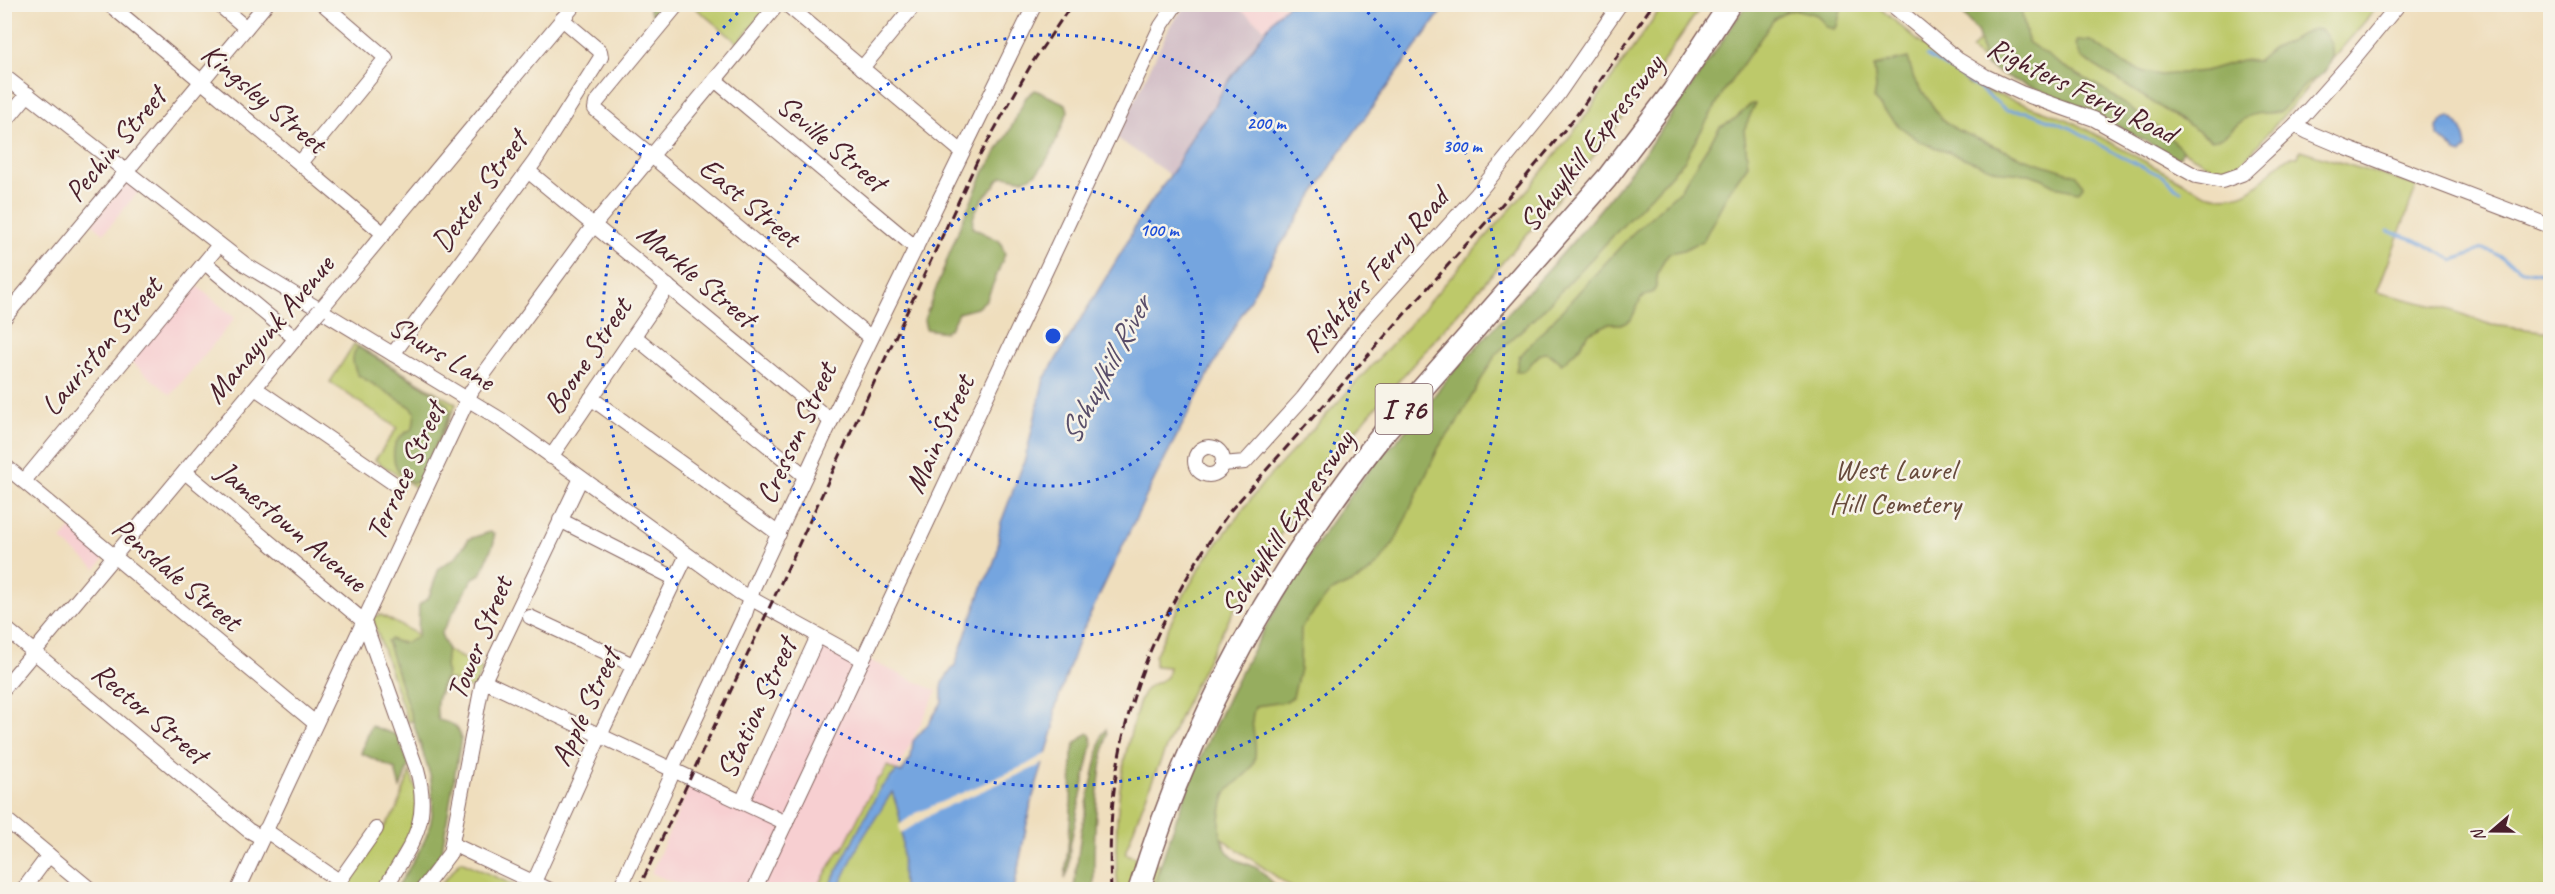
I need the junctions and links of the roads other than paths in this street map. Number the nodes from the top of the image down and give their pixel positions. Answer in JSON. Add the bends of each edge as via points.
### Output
{"nodes":[{"id":1,"x":109,"y":4,"type":"edge"},
{"id":2,"x":218,"y":4,"type":"edge"},
{"id":3,"x":267,"y":4,"type":"edge"},
{"id":4,"x":323,"y":4,"type":"edge"},
{"id":5,"x":575,"y":4,"type":"edge"},
{"id":6,"x":678,"y":4,"type":"edge"},
{"id":7,"x":778,"y":4,"type":"edge"},
{"id":8,"x":786,"y":4,"type":"edge"},
{"id":9,"x":915,"y":4,"type":"edge"},
{"id":10,"x":1035,"y":4,"type":"edge"},
{"id":11,"x":1176,"y":4,"type":"edge"},
{"id":12,"x":1620,"y":4,"type":"edge"},
{"id":13,"x":1714,"y":4,"type":"edge"},
{"id":14,"x":1730,"y":4,"type":"edge"},
{"id":15,"x":1891,"y":4,"type":"edge"},
{"id":16,"x":2399,"y":4,"type":"edge"},
{"id":17,"x":562,"y":20,"type":"junction"},
{"id":18,"x":246,"y":28,"type":"junction"},
{"id":19,"x":862,"y":68,"type":"junction"},
{"id":20,"x":4,"y":76,"type":"edge"},
{"id":21,"x":715,"y":80,"type":"junction"},
{"id":22,"x":202,"y":82,"type":"junction"},
{"id":23,"x":28,"y":94,"type":"junction"},
{"id":24,"x":4,"y":123,"type":"edge"},
{"id":25,"x":2295,"y":124,"type":"junction"},
{"id":26,"x":962,"y":152,"type":"junction"},
{"id":27,"x":651,"y":156,"type":"junction"},
{"id":28,"x":300,"y":163,"type":"junction"},
{"id":29,"x":528,"y":171,"type":"junction"},
{"id":30,"x":127,"y":172,"type":"junction"},
{"id":31,"x":594,"y":225,"type":"junction"},
{"id":32,"x":2550,"y":226,"type":"edge"},
{"id":33,"x":384,"y":234,"type":"junction"},
{"id":34,"x":219,"y":245,"type":"junction"},
{"id":35,"x":916,"y":248,"type":"junction"},
{"id":36,"x":205,"y":262,"type":"junction"},
{"id":37,"x":668,"y":286,"type":"junction"},
{"id":38,"x":4,"y":318,"type":"edge"},
{"id":39,"x":634,"y":336,"type":"junction"},
{"id":40,"x":871,"y":338,"type":"junction"},
{"id":41,"x":296,"y":339,"type":"junction"},
{"id":42,"x":393,"y":354,"type":"junction"},
{"id":43,"x":255,"y":388,"type":"junction"},
{"id":44,"x":591,"y":398,"type":"junction"},
{"id":45,"x":468,"y":400,"type":"junction"},
{"id":46,"x":831,"y":421,"type":"junction"},
{"id":47,"x":551,"y":457,"type":"junction"},
{"id":48,"x":1222,"y":464,"type":"dead end"},
{"id":49,"x":4,"y":465,"type":"edge"},
{"id":50,"x":185,"y":472,"type":"junction"},
{"id":51,"x":805,"y":476,"type":"junction"},
{"id":52,"x":580,"y":478,"type":"junction"},
{"id":53,"x":24,"y":481,"type":"junction"},
{"id":54,"x":399,"y":487,"type":"dead end"},
{"id":55,"x":560,"y":520,"type":"junction"},
{"id":56,"x":779,"y":534,"type":"junction"},
{"id":57,"x":687,"y":555,"type":"junction"},
{"id":58,"x":114,"y":557,"type":"junction"},
{"id":59,"x":674,"y":578,"type":"junction"},
{"id":60,"x":751,"y":599,"type":"junction"},
{"id":61,"x":530,"y":617,"type":"dead end"},
{"id":62,"x":364,"y":622,"type":"junction"},
{"id":63,"x":4,"y":627,"type":"edge"},
{"id":64,"x":818,"y":636,"type":"junction"},
{"id":65,"x":35,"y":652,"type":"junction"},
{"id":66,"x":862,"y":660,"type":"junction"},
{"id":67,"x":633,"y":665,"type":"junction"},
{"id":68,"x":484,"y":681,"type":"junction"},
{"id":69,"x":4,"y":688,"type":"edge"},
{"id":70,"x":315,"y":723,"type":"junction"},
{"id":71,"x":600,"y":736,"type":"junction"},
{"id":72,"x":672,"y":770,"type":"junction"},
{"id":73,"x":742,"y":802,"type":"junction"},
{"id":74,"x":4,"y":818,"type":"edge"},
{"id":75,"x":786,"y":823,"type":"junction"},
{"id":76,"x":376,"y":829,"type":"dead end"},
{"id":77,"x":264,"y":834,"type":"junction"},
{"id":78,"x":452,"y":844,"type":"junction"},
{"id":79,"x":49,"y":855,"type":"junction"},
{"id":80,"x":1143,"y":857,"type":"junction"},
{"id":81,"x":534,"y":882,"type":"junction"},
{"id":82,"x":336,"y":885,"type":"edge"},
{"id":83,"x":23,"y":890,"type":"edge"},
{"id":84,"x":91,"y":890,"type":"edge"},
{"id":85,"x":238,"y":890,"type":"edge"},
{"id":86,"x":384,"y":890,"type":"edge"},
{"id":87,"x":422,"y":890,"type":"edge"},
{"id":88,"x":550,"y":890,"type":"edge"},
{"id":89,"x":619,"y":890,"type":"edge"},
{"id":90,"x":754,"y":890,"type":"edge"},
{"id":91,"x":1125,"y":890,"type":"edge"},
{"id":92,"x":1139,"y":890,"type":"edge"}],
"edges":[{"from":1,"to":22,"type":"street","name":"Kingsley Street"},
{"from":2,"to":18,"type":"street"},
{"from":3,"to":18,"type":"street","name":"Pechin Street"},
{"from":4,"to":28,"type":"street","via":[[386,58]]},
{"from":5,"to":17,"type":"street","name":"Manayunk Avenue"},
{"from":6,"to":27,"type":"street","name":"East Street","via":[[595,107]]},
{"from":7,"to":21,"type":"street","name":"Terrace Street"},
{"from":8,"to":19,"type":"street"},
{"from":9,"to":19,"type":"street"},
{"from":10,"to":26,"type":"street","name":"Cresson Street"},
{"from":11,"to":66,"type":"street","name":"Main Street","via":[[1151,46]]},
{"from":12,"to":48,"type":"street","name":"Righters Ferry Road","via":[[1533,125],[1359,326],[1277,428],[1245,462]]},
{"from":13,"to":80,"type":"highway","name":"Schuylkill Expressway","number":"I 76","via":[[1664,82],[1599,167],[1370,429],[1302,519],[1221,654],[1178,744]]},
{"from":14,"to":80,"type":"highway","name":"Schuylkill Expressway","number":"I 76","via":[[1673,91],[1607,178],[1386,430],[1319,518],[1259,612],[1217,692]]},
{"from":15,"to":25,"type":"street","name":"Righters Ferry Road","via":[[1957,59],[1985,76],[2094,119],[2202,179],[2222,181],[2242,174]]},
{"from":16,"to":25,"type":"street","name":"Righters Ferry Road"},
{"from":17,"to":29,"type":"street","name":"Dexter Street","via":[[601,54]]},
{"from":17,"to":33,"type":"street","name":"Manayunk Avenue"},
{"from":18,"to":22,"type":"street","name":"Pechin Street"},
{"from":19,"to":26,"type":"street"},
{"from":20,"to":23,"type":"street","name":"Shurs Lane"},
{"from":21,"to":27,"type":"street","name":"Terrace Street"},
{"from":21,"to":35,"type":"street","name":"Seville Street"},
{"from":22,"to":28,"type":"street","name":"Kingsley Street"},
{"from":22,"to":30,"type":"street","name":"Pechin Street"},
{"from":23,"to":24,"type":"street"},
{"from":23,"to":30,"type":"street","name":"Shurs Lane"},
{"from":25,"to":32,"type":"street","via":[[2346,148]]},
{"from":26,"to":35,"type":"street","name":"Cresson Street"},
{"from":27,"to":31,"type":"street","name":"Terrace Street"},
{"from":27,"to":40,"type":"street","name":"East Street"},
{"from":28,"to":33,"type":"street","name":"Kingsley Street"},
{"from":29,"to":31,"type":"street","name":"Markle Street"},
{"from":29,"to":42,"type":"street","name":"Dexter Street"},
{"from":30,"to":34,"type":"street","name":"Shurs Lane"},
{"from":30,"to":38,"type":"street","name":"Pechin Street"},
{"from":31,"to":37,"type":"street","name":"Markle Street"},
{"from":31,"to":45,"type":"street","name":"Terrace Street"},
{"from":33,"to":41,"type":"street","name":"Manayunk Avenue","bridge":true},
{"from":34,"to":36,"type":"street","name":"Lauriston Street"},
{"from":34,"to":42,"type":"street","name":"Shurs Lane","via":[[251,269]]},
{"from":35,"to":40,"type":"street","name":"Cresson Street"},
{"from":36,"to":41,"type":"street"},
{"from":36,"to":53,"type":"street","name":"Lauriston Street"},
{"from":37,"to":39,"type":"street","name":"Boone Street"},
{"from":37,"to":46,"type":"street","name":"Markle Street"},
{"from":39,"to":44,"type":"street","name":"Boone Street"},
{"from":39,"to":51,"type":"street"},
{"from":40,"to":46,"type":"street","name":"Cresson Street"},
{"from":41,"to":43,"type":"street","name":"Manayunk Avenue"},
{"from":42,"to":45,"type":"street","name":"Shurs Lane"},
{"from":43,"to":50,"type":"street","name":"Manayunk Avenue"},
{"from":43,"to":54,"type":"street"},
{"from":44,"to":47,"type":"street","name":"Boone Street"},
{"from":44,"to":56,"type":"street"},
{"from":45,"to":47,"type":"street","name":"Shurs Lane"},
{"from":45,"to":62,"type":"street","name":"Terrace Street"},
{"from":46,"to":51,"type":"street","name":"Cresson Street"},
{"from":47,"to":52,"type":"street","name":"Shurs Lane"},
{"from":49,"to":53,"type":"street","name":"Pensdale Street"},
{"from":50,"to":58,"type":"street","name":"Manayunk Avenue"},
{"from":50,"to":62,"type":"street","name":"Jamestown Avenue"},
{"from":51,"to":56,"type":"street","name":"Cresson Street"},
{"from":52,"to":55,"type":"street","name":"Tower Street"},
{"from":52,"to":57,"type":"street","name":"Shurs Lane"},
{"from":53,"to":58,"type":"street","name":"Pensdale Street"},
{"from":55,"to":59,"type":"street"},
{"from":55,"to":68,"type":"street","name":"Tower Street"},
{"from":56,"to":60,"type":"street","name":"Cresson Street"},
{"from":57,"to":59,"type":"street","name":"Apple Street"},
{"from":57,"to":60,"type":"street","name":"Shurs Lane"},
{"from":58,"to":65,"type":"street","name":"Manayunk Avenue"},
{"from":58,"to":70,"type":"street","name":"Pensdale Street"},
{"from":59,"to":67,"type":"street","name":"Apple Street"},
{"from":60,"to":64,"type":"street","name":"Shurs Lane"},
{"from":60,"to":72,"type":"street","name":"Cresson Street"},
{"from":61,"to":67,"type":"street"},
{"from":62,"to":70,"type":"street","name":"Terrace Street"},
{"from":62,"to":86,"type":"street","via":[[423,794],[417,834]]},
{"from":63,"to":65,"type":"street","name":"Rector Street"},
{"from":64,"to":66,"type":"street","name":"Shurs Lane"},
{"from":64,"to":73,"type":"street","name":"Station Street"},
{"from":65,"to":69,"type":"street","name":"Manayunk Avenue"},
{"from":65,"to":77,"type":"street","name":"Rector Street","via":[[248,830]]},
{"from":66,"to":75,"type":"street","name":"Main Street"},
{"from":67,"to":71,"type":"street","name":"Apple Street"},
{"from":68,"to":71,"type":"street"},
{"from":68,"to":78,"type":"street","name":"Tower Street","via":[[476,705]]},
{"from":70,"to":77,"type":"street","name":"Terrace Street"},
{"from":71,"to":72,"type":"street"},
{"from":71,"to":81,"type":"street","name":"Apple Street"},
{"from":72,"to":73,"type":"street"},
{"from":72,"to":89,"type":"street","name":"Cresson Street"},
{"from":73,"to":75,"type":"street"},
{"from":74,"to":79,"type":"street"},
{"from":75,"to":90,"type":"street","name":"Main Street"},
{"from":76,"to":82,"type":"street"},
{"from":77,"to":82,"type":"street","name":"Rector Street"},
{"from":77,"to":85,"type":"street","name":"Terrace Street"},
{"from":78,"to":81,"type":"street"},
{"from":78,"to":87,"type":"street","name":"Tower Street","via":[[449,857]]},
{"from":79,"to":83,"type":"street"},
{"from":79,"to":84,"type":"street"},
{"from":80,"to":91,"type":"highway","name":"Schuylkill Expressway","number":"I 76"},
{"from":80,"to":92,"type":"highway","name":"Schuylkill Expressway","number":"I 76"},
{"from":81,"to":88,"type":"street"}]}
